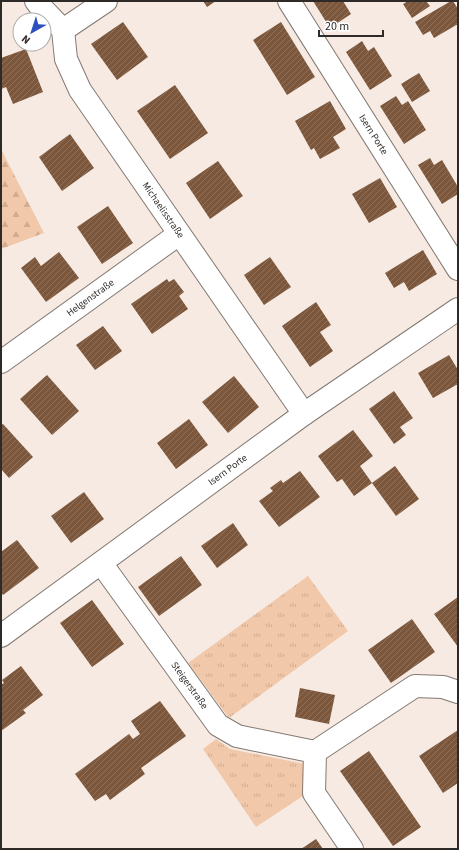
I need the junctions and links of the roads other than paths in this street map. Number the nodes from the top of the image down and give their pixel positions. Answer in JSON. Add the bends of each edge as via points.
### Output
{"nodes":[{"id":1,"x":36,"y":1,"type":"edge"},
{"id":2,"x":106,"y":1,"type":"edge"},
{"id":3,"x":289,"y":1,"type":"edge"},
{"id":4,"x":62,"y":30,"type":"junction"},
{"id":5,"x":179,"y":234,"type":"junction"},
{"id":6,"x":458,"y":268,"type":"edge"},
{"id":7,"x":458,"y":309,"type":"edge"},
{"id":8,"x":1,"y":362,"type":"edge"},
{"id":9,"x":304,"y":414,"type":"junction"},
{"id":10,"x":101,"y":563,"type":"junction"},
{"id":11,"x":1,"y":636,"type":"edge"},
{"id":12,"x":458,"y":692,"type":"edge"},
{"id":13,"x":315,"y":752,"type":"junction"},
{"id":14,"x":352,"y":849,"type":"edge"}],
"edges":[{"from":1,"to":4,"type":"street"},
{"from":2,"to":4,"type":"street"},
{"from":3,"to":6,"type":"street","name":"Isern Porte"},
{"from":4,"to":5,"type":"street","name":"Michaelisstraße","via":[[66,59],[80,90]]},
{"from":5,"to":8,"type":"street","name":"Helgenstraße"},
{"from":5,"to":9,"type":"street","name":"Michaelisstraße"},
{"from":7,"to":9,"type":"street","name":"Isern Porte"},
{"from":9,"to":10,"type":"street","name":"Isern Porte"},
{"from":10,"to":11,"type":"street","name":"Isern Porte"},
{"from":10,"to":13,"type":"street","name":"Steigerstraße","via":[[218,725],[237,736]]},
{"from":12,"to":13,"type":"street","via":[[443,687],[415,686]]},
{"from":13,"to":14,"type":"street","via":[[314,793]]}]}
